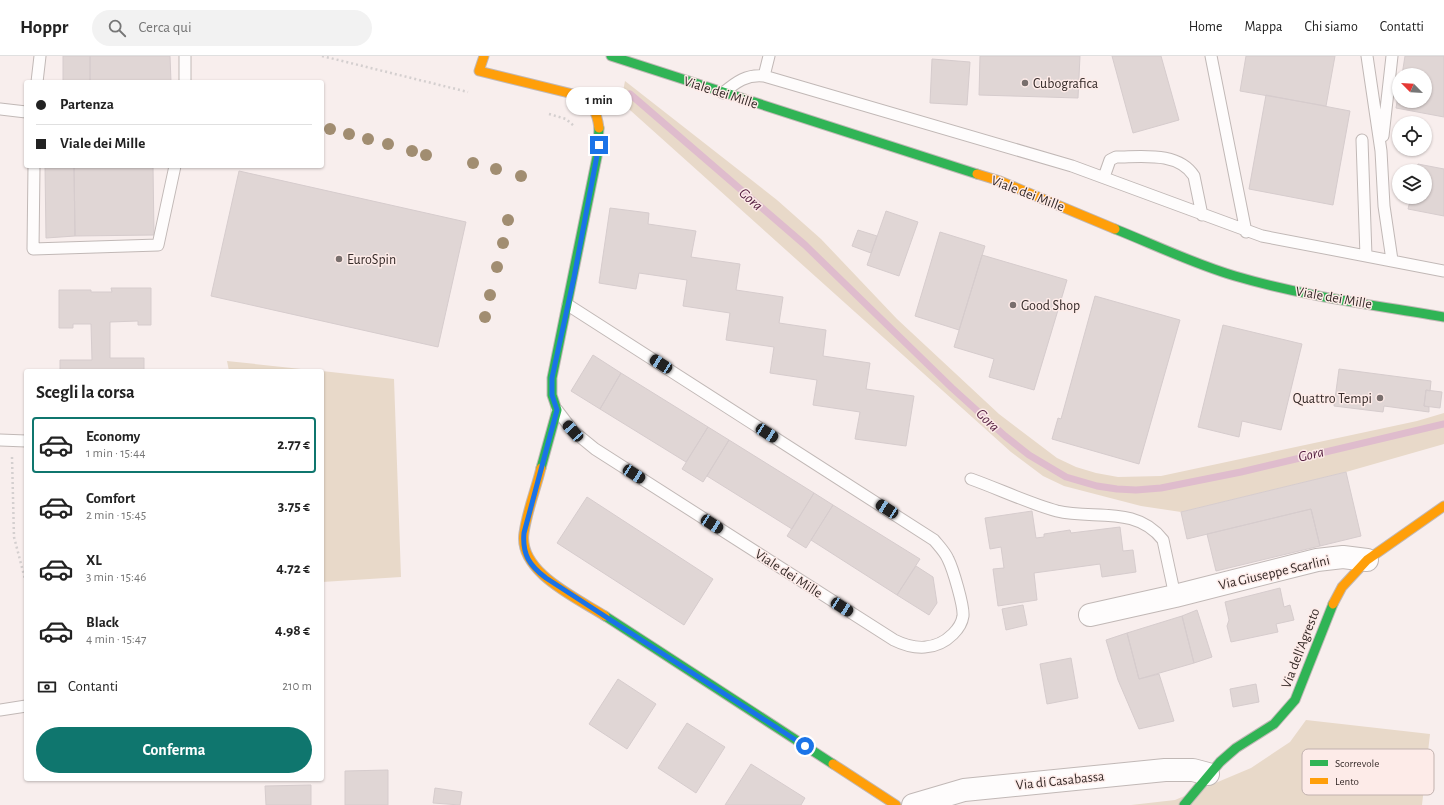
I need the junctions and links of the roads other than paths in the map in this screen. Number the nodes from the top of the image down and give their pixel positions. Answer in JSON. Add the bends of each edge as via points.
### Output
{"nodes":[{"id":1,"x":40,"y":56,"type":"edge"},
{"id":2,"x":185,"y":56,"type":"edge"},
{"id":3,"x":484,"y":56,"type":"edge"},
{"id":4,"x":613,"y":56,"type":"edge"},
{"id":5,"x":770,"y":56,"type":"edge"},
{"id":6,"x":1211,"y":56,"type":"edge"},
{"id":7,"x":1367,"y":56,"type":"edge"},
{"id":8,"x":1392,"y":56,"type":"edge"},
{"id":9,"x":764,"y":76,"type":"junction"},
{"id":10,"x":37,"y":80,"type":"edge"},
{"id":11,"x":185,"y":80,"type":"edge"},
{"id":12,"x":723,"y":93,"type":"junction"},
{"id":13,"x":0,"y":109,"type":"edge"},
{"id":14,"x":24,"y":112,"type":"edge"},
{"id":15,"x":1362,"y":140,"type":"dead end"},
{"id":16,"x":1381,"y":151,"type":"junction"},
{"id":17,"x":34,"y":168,"type":"edge"},
{"id":18,"x":175,"y":168,"type":"edge"},
{"id":19,"x":1104,"y":177,"type":"junction"},
{"id":20,"x":1202,"y":215,"type":"junction"},
{"id":21,"x":1246,"y":232,"type":"junction"},
{"id":22,"x":1366,"y":256,"type":"junction"},
{"id":23,"x":1392,"y":260,"type":"junction"},
{"id":24,"x":1444,"y":271,"type":"edge"},
{"id":25,"x":568,"y":305,"type":"junction"},
{"id":26,"x":1444,"y":317,"type":"edge"},
{"id":27,"x":557,"y":410,"type":"junction"},
{"id":28,"x":0,"y":440,"type":"edge"},
{"id":29,"x":24,"y":441,"type":"edge"},
{"id":30,"x":971,"y":479,"type":"dead end"},
{"id":31,"x":1444,"y":506,"type":"edge"},
{"id":32,"x":1367,"y":560,"type":"junction"},
{"id":33,"x":1175,"y":596,"type":"junction"},
{"id":34,"x":1090,"y":615,"type":"dead end"},
{"id":35,"x":24,"y":706,"type":"edge"},
{"id":36,"x":0,"y":710,"type":"edge"},
{"id":37,"x":1208,"y":774,"type":"junction"},
{"id":38,"x":896,"y":805,"type":"edge"},
{"id":39,"x":913,"y":805,"type":"edge"},
{"id":40,"x":1184,"y":805,"type":"edge"}],
"edges":[{"from":1,"to":10,"type":"lane"},
{"from":2,"to":11,"type":"lane"},
{"from":3,"to":25,"type":"street","name":"Viale dei Mille","via":[[479,71],[584,97],[597,113],[600,129],[598,151]]},
{"from":4,"to":12,"type":"street","name":"Viale dei Mille"},
{"from":5,"to":9,"type":"lane"},
{"from":6,"to":21,"type":"lane"},
{"from":7,"to":16,"type":"lane"},
{"from":8,"to":16,"type":"lane"},
{"from":9,"to":12,"type":"lane","via":[[746,77]]},
{"from":9,"to":19,"type":"lane"},
{"from":12,"to":26,"type":"street","name":"Viale dei Mille","via":[[1000,182],[1204,266],[1235,276],[1276,287]]},
{"from":13,"to":14,"type":"lane"},
{"from":15,"to":22,"type":"lane"},
{"from":16,"to":23,"type":"lane","via":[[1385,211]]},
{"from":17,"to":18,"type":"lane","via":[[33,249],[158,245]]},
{"from":19,"to":20,"type":"lane"},
{"from":19,"to":20,"type":"lane","via":[[1112,157],[1116,156],[1177,161],[1194,176]]},
{"from":20,"to":21,"type":"lane"},
{"from":21,"to":22,"type":"lane"},
{"from":22,"to":23,"type":"lane"},
{"from":23,"to":24,"type":"lane"},
{"from":25,"to":27,"type":"street","name":"Viale dei Mille","via":[[552,385],[553,401]]},
{"from":25,"to":27,"type":"lane","name":"Viale dei Mille","via":[[934,540],[948,558],[954,574],[964,613],[960,627],[946,640],[927,648],[913,648],[894,640],[595,449],[573,431]]},
{"from":27,"to":38,"type":"street","via":[[524,533],[524,551],[533,567]]},
{"from":28,"to":29,"type":"lane"},
{"from":30,"to":33,"type":"lane","via":[[1056,510],[1118,515],[1147,526],[1163,540]]},
{"from":31,"to":32,"type":"street"},
{"from":32,"to":33,"type":"street","name":"Via Giuseppe Scarlini","via":[[1343,557],[1322,559]]},
{"from":32,"to":37,"type":"street","name":"Via dell'Agresto","via":[[1348,579],[1332,603],[1295,700],[1274,724],[1236,748]]},
{"from":33,"to":34,"type":"street","name":"Via Giuseppe Scarlini"},
{"from":35,"to":36,"type":"lane"},
{"from":37,"to":39,"type":"street","name":"Via di Casabassa","via":[[1192,770],[1165,770],[984,788],[947,794]]},
{"from":37,"to":40,"type":"street","name":"Via dell'Agresto"}]}
